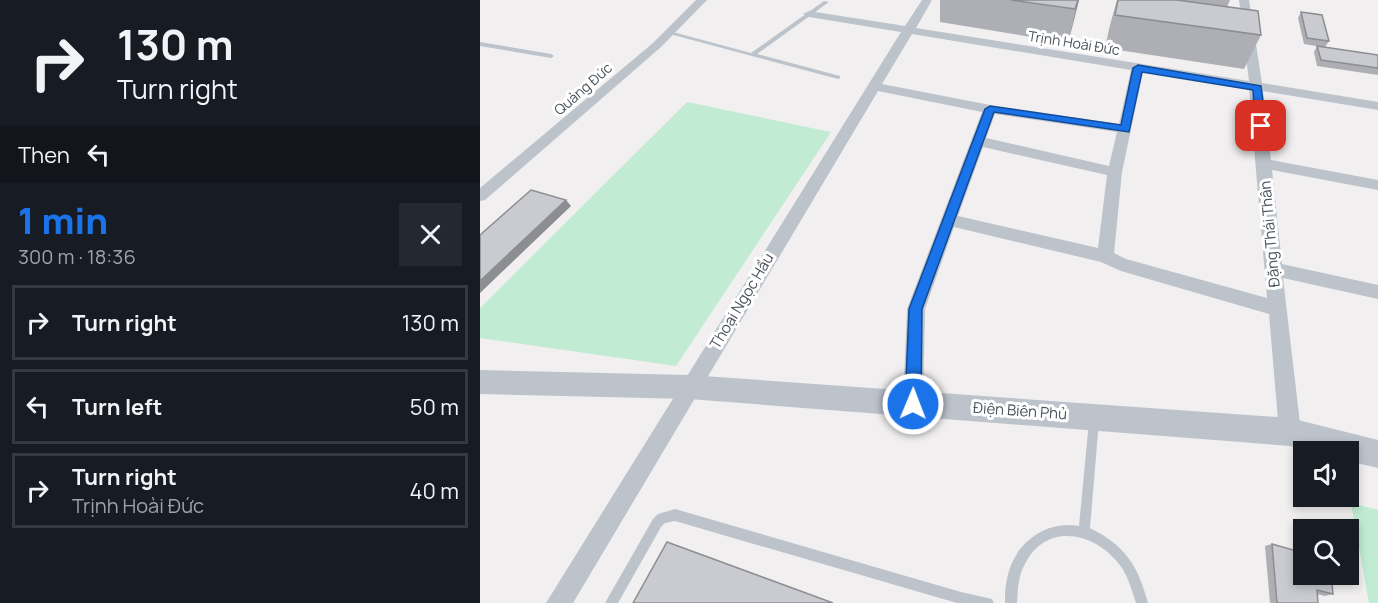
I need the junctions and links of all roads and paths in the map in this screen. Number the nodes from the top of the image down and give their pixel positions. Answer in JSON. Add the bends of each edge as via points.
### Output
{"nodes":[{"id":1,"x":702,"y":0,"type":"edge"},
{"id":2,"x":927,"y":0,"type":"edge"},
{"id":3,"x":1244,"y":0,"type":"edge"},
{"id":4,"x":826,"y":2,"type":"dead end"},
{"id":5,"x":809,"y":14,"type":"junction"},
{"id":6,"x":909,"y":31,"type":"junction"},
{"id":7,"x":669,"y":33,"type":"junction"},
{"id":8,"x":480,"y":44,"type":"edge"},
{"id":9,"x":752,"y":55,"type":"junction"},
{"id":10,"x":551,"y":56,"type":"dead end"},
{"id":11,"x":1138,"y":68,"type":"junction"},
{"id":12,"x":838,"y":77,"type":"dead end"},
{"id":13,"x":873,"y":86,"type":"junction"},
{"id":14,"x":1257,"y":88,"type":"junction"},
{"id":15,"x":1378,"y":106,"type":"edge"},
{"id":16,"x":990,"y":109,"type":"junction"},
{"id":17,"x":1125,"y":129,"type":"junction"},
{"id":18,"x":978,"y":141,"type":"junction"},
{"id":19,"x":1264,"y":164,"type":"junction"},
{"id":20,"x":1115,"y":172,"type":"junction"},
{"id":21,"x":1378,"y":185,"type":"edge"},
{"id":22,"x":480,"y":196,"type":"edge"},
{"id":23,"x":948,"y":220,"type":"junction"},
{"id":24,"x":1105,"y":256,"type":"junction"},
{"id":25,"x":1273,"y":269,"type":"junction"},
{"id":26,"x":1378,"y":292,"type":"edge"},
{"id":27,"x":1275,"y":308,"type":"junction"},
{"id":28,"x":480,"y":382,"type":"edge"},
{"id":29,"x":689,"y":387,"type":"junction"},
{"id":30,"x":913,"y":404,"type":"junction"},
{"id":31,"x":1095,"y":416,"type":"junction"},
{"id":32,"x":1290,"y":432,"type":"junction"},
{"id":33,"x":1378,"y":454,"type":"edge"},
{"id":34,"x":1084,"y":532,"type":"junction"},
{"id":35,"x":960,"y":600,"type":"edge"},
{"id":36,"x":559,"y":603,"type":"edge"},
{"id":37,"x":611,"y":603,"type":"edge"},
{"id":38,"x":988,"y":603,"type":"edge"},
{"id":39,"x":1011,"y":603,"type":"edge"},
{"id":40,"x":1142,"y":603,"type":"edge"}],
"edges":[{"from":1,"to":7,"type":"street","name":"Quảng Đức"},
{"from":2,"to":6,"type":"street","name":"Thoại Ngọc Hầu"},
{"from":3,"to":14,"type":"street","name":"Đặng Thái Thân"},
{"from":4,"to":5,"type":"lane"},
{"from":5,"to":6,"type":"street","name":"Trịnh Hoài Đức"},
{"from":5,"to":9,"type":"lane"},
{"from":6,"to":11,"type":"street","name":"Trịnh Hoài Đức"},
{"from":6,"to":13,"type":"street","name":"Thoại Ngọc Hầu"},
{"from":7,"to":9,"type":"lane"},
{"from":7,"to":22,"type":"street","name":"Quảng Đức"},
{"from":8,"to":10,"type":"lane"},
{"from":9,"to":12,"type":"lane"},
{"from":11,"to":14,"type":"street","name":"Trịnh Hoài Đức"},
{"from":11,"to":17,"type":"street"},
{"from":13,"to":16,"type":"street"},
{"from":13,"to":29,"type":"street","name":"Thoại Ngọc Hầu"},
{"from":14,"to":15,"type":"street","name":"Trịnh Hoài Đức"},
{"from":14,"to":19,"type":"street","name":"Đặng Thái Thân"},
{"from":16,"to":17,"type":"street"},
{"from":16,"to":18,"type":"street"},
{"from":17,"to":20,"type":"street"},
{"from":18,"to":20,"type":"street"},
{"from":18,"to":23,"type":"street"},
{"from":19,"to":21,"type":"street"},
{"from":19,"to":25,"type":"street","name":"Đặng Thái Thân"},
{"from":20,"to":24,"type":"street"},
{"from":23,"to":24,"type":"street"},
{"from":23,"to":30,"type":"street","via":[[916,309]]},
{"from":24,"to":27,"type":"street","via":[[1120,264]]},
{"from":25,"to":26,"type":"street"},
{"from":25,"to":27,"type":"street","name":"Đặng Thái Thân"},
{"from":27,"to":32,"type":"street","name":"Đặng Thái Thân"},
{"from":28,"to":29,"type":"street","name":"Điện Biên Phủ"},
{"from":29,"to":30,"type":"street","name":"Điện Biên Phủ"},
{"from":29,"to":36,"type":"street","name":"Thoại Ngọc Hầu"},
{"from":30,"to":31,"type":"street","name":"Điện Biên Phủ"},
{"from":31,"to":32,"type":"street","name":"Điện Biên Phủ"},
{"from":31,"to":34,"type":"lane"},
{"from":32,"to":33,"type":"street","name":"Điện Biên Phủ"},
{"from":34,"to":39,"type":"lane","via":[[1063,530],[1043,535],[1026,547],[1010,584]]},
{"from":34,"to":40,"type":"lane","via":[[1105,543],[1124,560]]},
{"from":35,"to":37,"type":"lane","via":[[675,515],[657,523]]},
{"from":35,"to":38,"type":"lane"}]}
